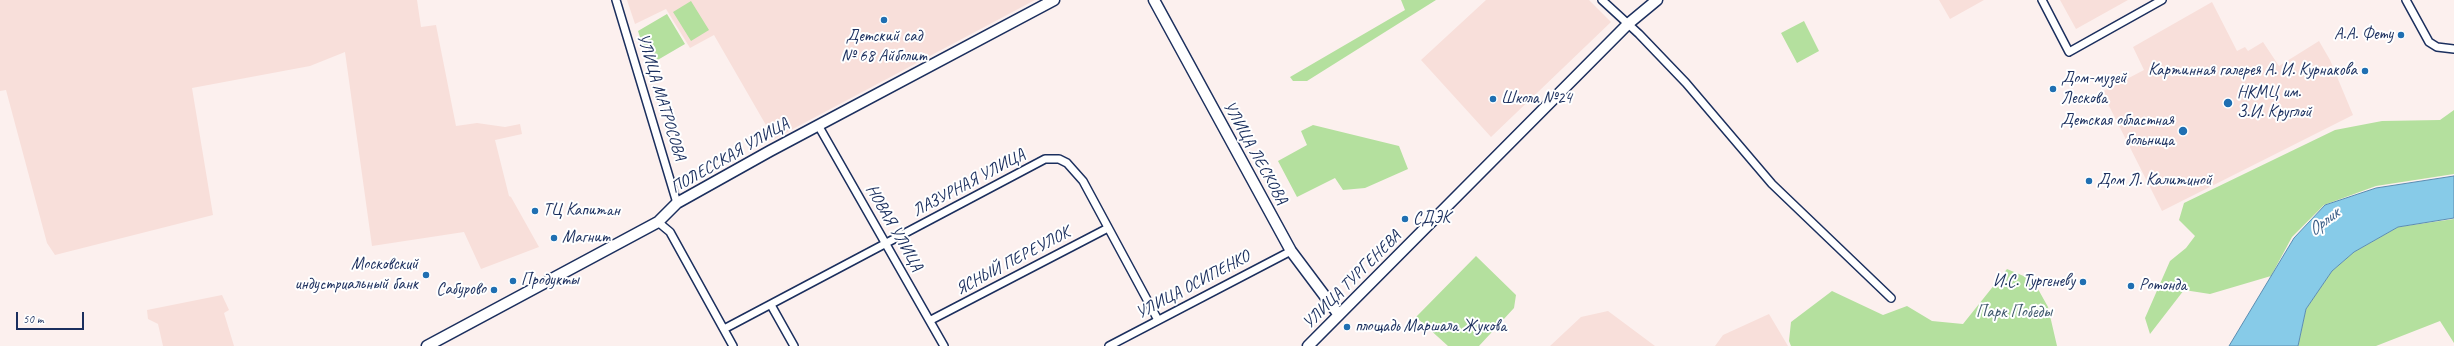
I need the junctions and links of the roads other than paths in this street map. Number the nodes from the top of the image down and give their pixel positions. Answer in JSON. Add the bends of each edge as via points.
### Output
{"nodes":[{"id":1,"x":616,"y":0,"type":"edge"},
{"id":2,"x":1054,"y":0,"type":"edge"},
{"id":3,"x":1154,"y":0,"type":"edge"},
{"id":4,"x":1602,"y":0,"type":"edge"},
{"id":5,"x":1657,"y":0,"type":"edge"},
{"id":6,"x":2042,"y":0,"type":"edge"},
{"id":7,"x":2162,"y":0,"type":"edge"},
{"id":8,"x":2406,"y":0,"type":"edge"},
{"id":9,"x":1628,"y":24,"type":"junction"},
{"id":10,"x":2454,"y":49,"type":"edge"},
{"id":11,"x":818,"y":125,"type":"junction"},
{"id":12,"x":677,"y":203,"type":"junction"},
{"id":13,"x":658,"y":222,"type":"junction"},
{"id":14,"x":1108,"y":228,"type":"junction"},
{"id":15,"x":887,"y":244,"type":"junction"},
{"id":16,"x":1290,"y":251,"type":"junction"},
{"id":17,"x":1891,"y":298,"type":"dead end"},
{"id":18,"x":772,"y":305,"type":"junction"},
{"id":19,"x":1339,"y":315,"type":"junction"},
{"id":20,"x":931,"y":320,"type":"junction"},
{"id":21,"x":1158,"y":320,"type":"junction"},
{"id":22,"x":724,"y":328,"type":"junction"},
{"id":23,"x":426,"y":346,"type":"edge"},
{"id":24,"x":733,"y":346,"type":"edge"},
{"id":25,"x":794,"y":346,"type":"edge"},
{"id":26,"x":944,"y":346,"type":"edge"},
{"id":27,"x":1109,"y":346,"type":"edge"},
{"id":28,"x":1308,"y":346,"type":"edge"}],
"edges":[{"from":1,"to":12,"type":"street","name":"УЛИЦА МАТРОСОВА"},
{"from":2,"to":11,"type":"main road","name":"ПОЛЕССКАЯ УЛИЦА"},
{"from":3,"to":16,"type":"main road","name":"УЛИЦА ЛЕСКОВА"},
{"from":4,"to":9,"type":"street"},
{"from":5,"to":9,"type":"main road","name":"УЛИЦА ТУРГЕНЕВА"},
{"from":6,"to":7,"type":"street","via":[[2070,52]]},
{"from":8,"to":10,"type":"street","via":[[2429,42],[2437,47]]},
{"from":9,"to":17,"type":"street","via":[[1686,83],[1772,184]]},
{"from":9,"to":19,"type":"main road","name":"УЛИЦА ТУРГЕНЕВА"},
{"from":11,"to":12,"type":"main road","name":"ПОЛЕССКАЯ УЛИЦА"},
{"from":11,"to":15,"type":"street","name":"НОВАЯ УЛИЦА"},
{"from":12,"to":13,"type":"main road","name":"ПОЛЕССКАЯ УЛИЦА"},
{"from":13,"to":22,"type":"street","via":[[670,232]]},
{"from":13,"to":23,"type":"main road","name":"ПОЛЕССКАЯ УЛИЦА"},
{"from":14,"to":15,"type":"street","name":"ЛАЗУРНАЯ УЛИЦА","via":[[1077,171],[1059,159],[1045,159]]},
{"from":14,"to":20,"type":"street","name":"ЯСНЫЙ ПЕРЕУЛОК"},
{"from":14,"to":21,"type":"street","name":"ЛАЗУРНАЯ УЛИЦА"},
{"from":15,"to":18,"type":"street","name":"ЛАЗУРНАЯ УЛИЦА"},
{"from":15,"to":20,"type":"street","name":"НОВАЯ УЛИЦА"},
{"from":16,"to":19,"type":"main road","name":"УЛИЦА ЛЕСКОВА"},
{"from":16,"to":21,"type":"street","name":"УЛИЦА ОСИПЕНКО"},
{"from":18,"to":22,"type":"street","name":"ЛАЗУРНАЯ УЛИЦА"},
{"from":18,"to":25,"type":"street"},
{"from":19,"to":28,"type":"main road","name":"УЛИЦА ТУРГЕНЕВА"},
{"from":20,"to":26,"type":"street","name":"НОВАЯ УЛИЦА"},
{"from":21,"to":27,"type":"street","name":"УЛИЦА ОСИПЕНКО"},
{"from":22,"to":24,"type":"street"}]}
